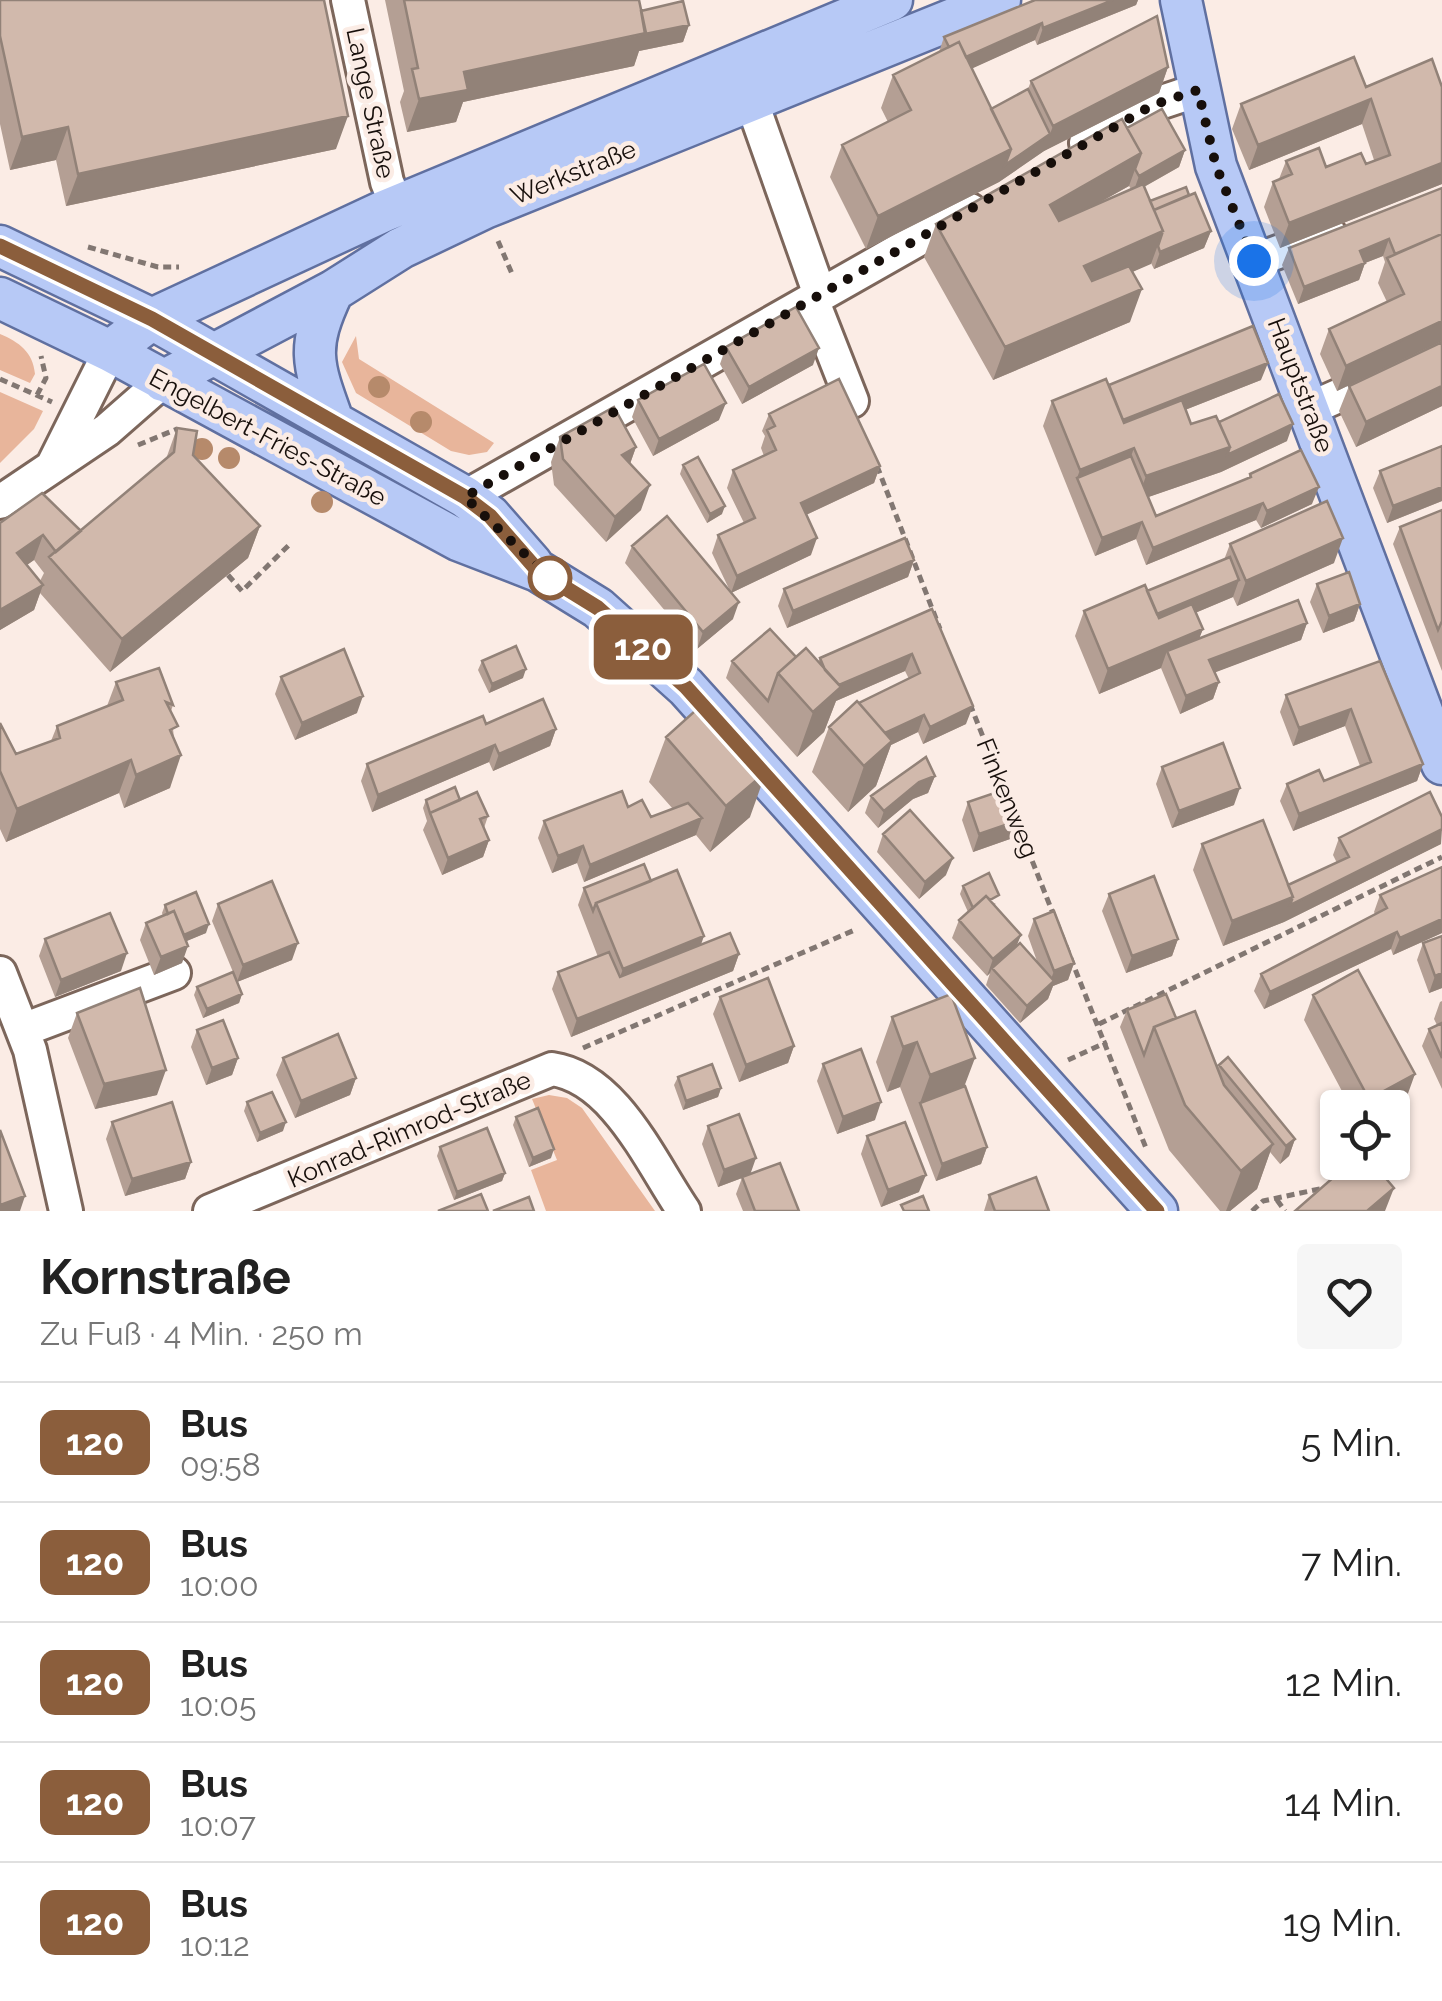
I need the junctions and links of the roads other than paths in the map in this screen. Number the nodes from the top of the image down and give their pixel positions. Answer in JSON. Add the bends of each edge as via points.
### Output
{"nodes":[{"id":1,"x":348,"y":0,"type":"edge"},
{"id":2,"x":892,"y":0,"type":"edge"},
{"id":3,"x":1000,"y":0,"type":"edge"},
{"id":4,"x":1181,"y":0,"type":"edge"},
{"id":5,"x":1198,"y":90,"type":"junction"},
{"id":6,"x":750,"y":97,"type":"junction"},
{"id":7,"x":1053,"y":162,"type":"edge"},
{"id":8,"x":1003,"y":190,"type":"edge"},
{"id":9,"x":397,"y":206,"type":"junction"},
{"id":10,"x":1356,"y":222,"type":"edge"},
{"id":11,"x":0,"y":246,"type":"edge"},
{"id":12,"x":1254,"y":261,"type":"junction"},
{"id":13,"x":332,"y":291,"type":"junction"},
{"id":14,"x":816,"y":297,"type":"junction"},
{"id":15,"x":0,"y":298,"type":"edge"},
{"id":16,"x":152,"y":319,"type":"junction"},
{"id":17,"x":1442,"y":350,"type":"edge"},
{"id":18,"x":110,"y":351,"type":"junction"},
{"id":19,"x":212,"y":354,"type":"junction"},
{"id":20,"x":163,"y":381,"type":"junction"},
{"id":21,"x":852,"y":402,"type":"edge"},
{"id":22,"x":1311,"y":408,"type":"junction"},
{"id":23,"x":334,"y":420,"type":"junction"},
{"id":24,"x":54,"y":462,"type":"junction"},
{"id":25,"x":465,"y":497,"type":"junction"},
{"id":26,"x":0,"y":502,"type":"edge"},
{"id":27,"x":538,"y":571,"type":"junction"},
{"id":28,"x":1442,"y":764,"type":"edge"},
{"id":29,"x":174,"y":972,"type":"dead end"},
{"id":30,"x":0,"y":973,"type":"edge"},
{"id":31,"x":22,"y":1030,"type":"junction"},
{"id":32,"x":1145,"y":1197,"type":"edge"},
{"id":33,"x":252,"y":1203,"type":"edge"},
{"id":34,"x":66,"y":1211,"type":"edge"},
{"id":35,"x":210,"y":1211,"type":"edge"},
{"id":36,"x":684,"y":1211,"type":"edge"}],
"edges":[{"from":1,"to":9,"type":"street","name":"Lange Straße"},
{"from":2,"to":9,"type":"main road","name":"Werkstraße"},
{"from":3,"to":6,"type":"main road","name":"Werkstraße"},
{"from":4,"to":5,"type":"main road","name":"Hauptstraße"},
{"from":5,"to":7,"type":"street","via":[[1153,105]]},
{"from":5,"to":12,"type":"main road","name":"Hauptstraße","via":[[1216,166]]},
{"from":6,"to":13,"type":"main road","name":"Werkstraße","via":[[485,208]]},
{"from":6,"to":14,"type":"street"},
{"from":8,"to":14,"type":"street"},
{"from":9,"to":16,"type":"main road","name":"Werkstraße"},
{"from":10,"to":12,"type":"street"},
{"from":11,"to":16,"type":"main road","name":"Engelbert-Fries-Straße"},
{"from":12,"to":22,"type":"main road","name":"Hauptstraße"},
{"from":13,"to":19,"type":"main road","name":"Werkstraße"},
{"from":13,"to":23,"type":"main road","via":[[312,353]]},
{"from":14,"to":21,"type":"street"},
{"from":14,"to":25,"type":"street"},
{"from":15,"to":18,"type":"main road","name":"Engelbert-Fries-Straße"},
{"from":16,"to":18,"type":"main road","name":"Werkstraße"},
{"from":16,"to":19,"type":"main road","name":"Engelbert-Fries-Straße"},
{"from":17,"to":22,"type":"street"},
{"from":18,"to":20,"type":"main road","name":"Engelbert-Fries-Straße"},
{"from":18,"to":24,"type":"street"},
{"from":19,"to":20,"type":"main road","name":"Werkstraße"},
{"from":19,"to":23,"type":"main road","name":"Engelbert-Fries-Straße"},
{"from":20,"to":24,"type":"street","via":[[107,430]]},
{"from":20,"to":27,"type":"main road","name":"Engelbert-Fries-Straße","via":[[458,540]]},
{"from":22,"to":28,"type":"main road","name":"Hauptstraße"},
{"from":23,"to":25,"type":"main road","name":"Engelbert-Fries-Straße"},
{"from":24,"to":26,"type":"street"},
{"from":25,"to":27,"type":"main road","name":"Engelbert-Fries-Straße"},
{"from":27,"to":32,"type":"main road","name":"Engelbert-Fries-Straße","via":[[598,608],[686,687]]},
{"from":29,"to":31,"type":"street"},
{"from":30,"to":31,"type":"street"},
{"from":31,"to":34,"type":"street"},
{"from":33,"to":35,"type":"street","name":"Konrad-Rimrod-Straße"},
{"from":33,"to":36,"type":"street","name":"Konrad-Rimrod-Straße","via":[[552,1070],[572,1072],[604,1097]]}]}
